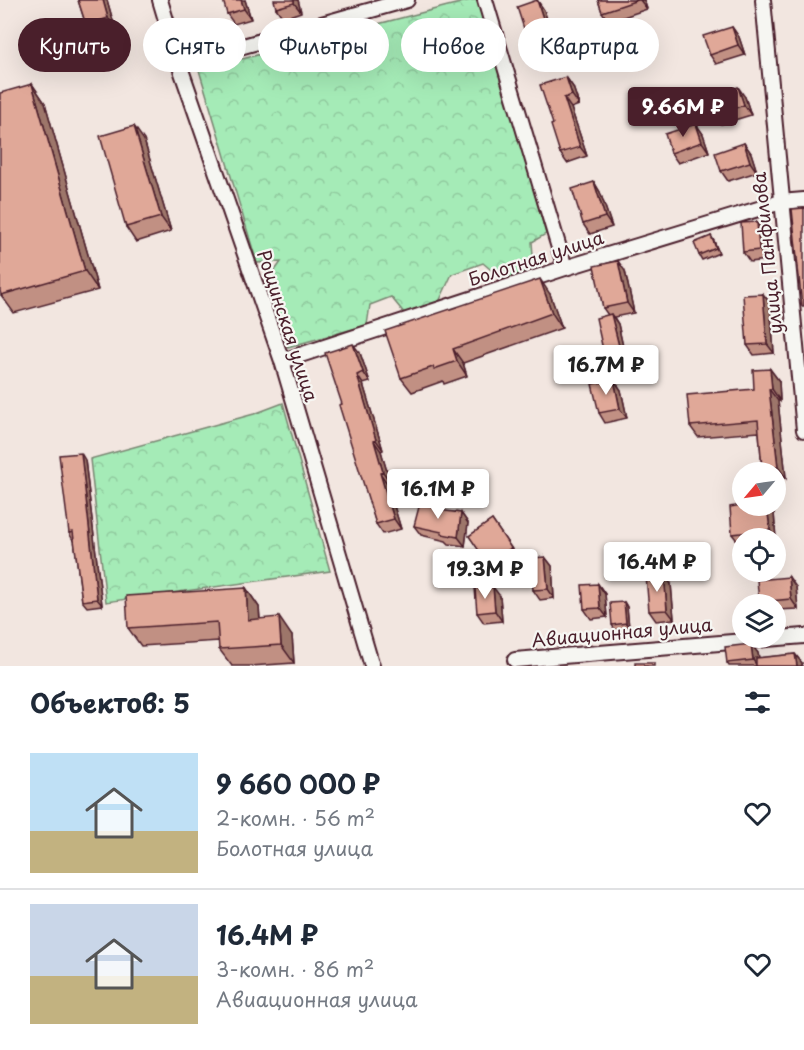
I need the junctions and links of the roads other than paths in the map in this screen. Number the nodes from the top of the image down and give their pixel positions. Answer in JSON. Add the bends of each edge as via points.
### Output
{"nodes":[{"id":1,"x":160,"y":0,"type":"edge"},
{"id":2,"x":407,"y":0,"type":"edge"},
{"id":3,"x":485,"y":0,"type":"edge"},
{"id":4,"x":763,"y":0,"type":"edge"},
{"id":5,"x":165,"y":18,"type":"edge"},
{"id":6,"x":246,"y":45,"type":"edge"},
{"id":7,"x":182,"y":72,"type":"edge"},
{"id":8,"x":804,"y":200,"type":"edge"},
{"id":9,"x":781,"y":202,"type":"junction"},
{"id":10,"x":566,"y":268,"type":"junction"},
{"id":11,"x":282,"y":361,"type":"junction"},
{"id":12,"x":804,"y":430,"type":"edge"},
{"id":13,"x":804,"y":636,"type":"edge"},
{"id":14,"x":515,"y":660,"type":"dead end"},
{"id":15,"x":372,"y":666,"type":"edge"}],
"edges":[{"from":1,"to":5,"type":"street","name":"Рощинская улица"},
{"from":2,"to":6,"type":"street"},
{"from":3,"to":10,"type":"street"},
{"from":4,"to":9,"type":"street","name":"улица Панфилова"},
{"from":7,"to":11,"type":"street","name":"Рощинская улица"},
{"from":8,"to":9,"type":"street","name":"Болотная улица"},
{"from":9,"to":10,"type":"street","name":"Болотная улица"},
{"from":9,"to":12,"type":"street","name":"улица Панфилова"},
{"from":10,"to":11,"type":"street","name":"Болотная улица"},
{"from":11,"to":15,"type":"street","name":"Рощинская улица"},
{"from":13,"to":14,"type":"street","name":"Авиационная улица"}]}
